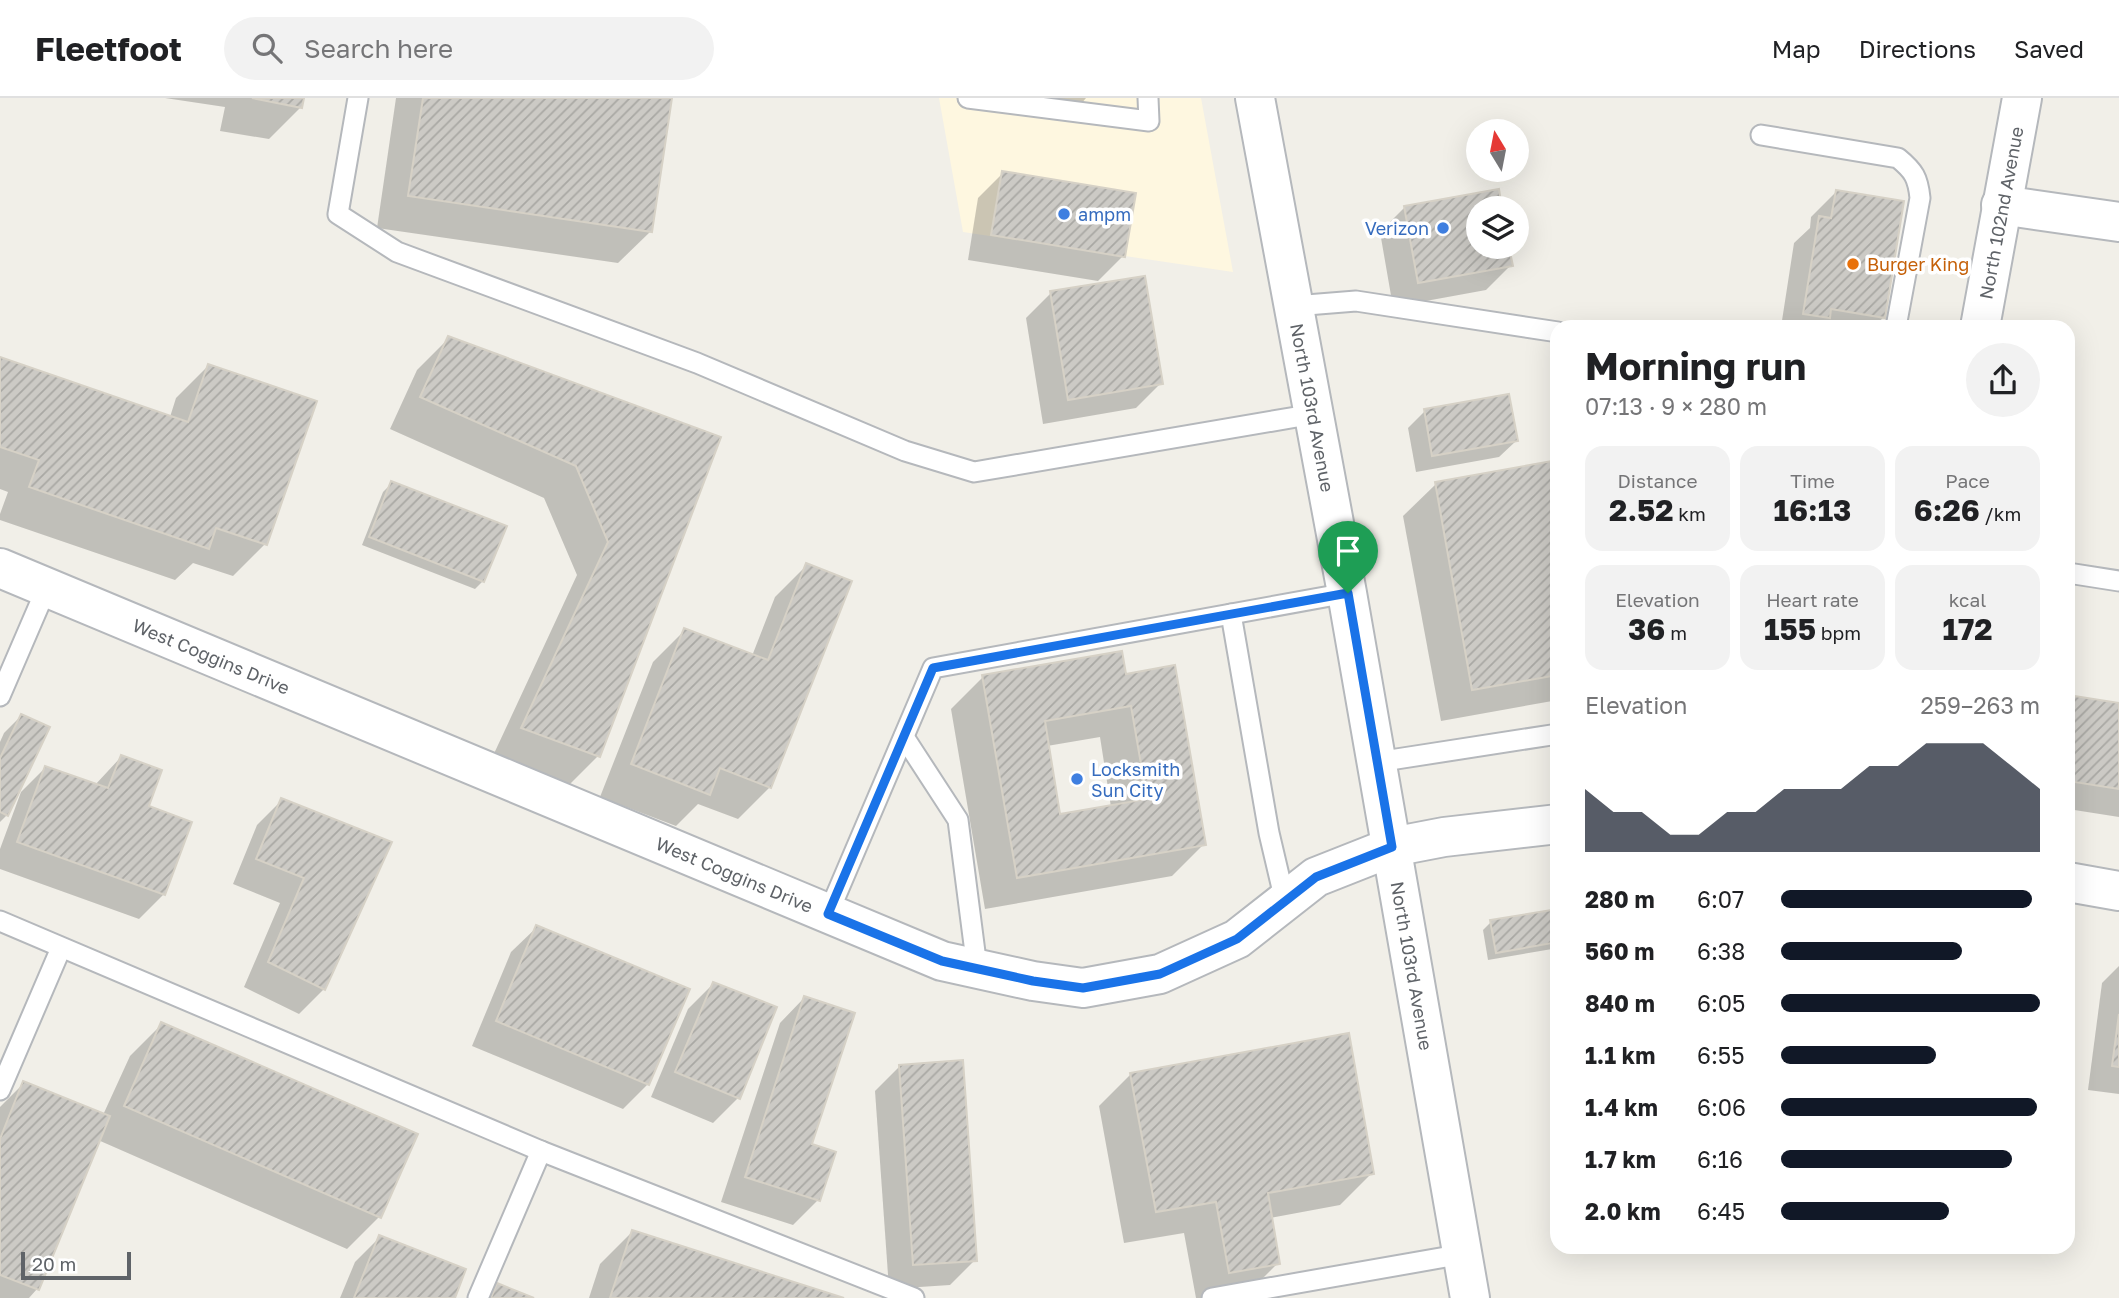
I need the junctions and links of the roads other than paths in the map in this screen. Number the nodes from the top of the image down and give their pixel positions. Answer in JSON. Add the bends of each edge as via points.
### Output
{"nodes":[{"id":1,"x":358,"y":98,"type":"edge"},
{"id":2,"x":968,"y":98,"type":"edge"},
{"id":3,"x":1148,"y":98,"type":"edge"},
{"id":4,"x":1255,"y":98,"type":"edge"},
{"id":5,"x":2022,"y":98,"type":"edge"},
{"id":6,"x":1761,"y":135,"type":"dead end"},
{"id":7,"x":2001,"y":205,"type":"junction"},
{"id":8,"x":2119,"y":222,"type":"edge"},
{"id":9,"x":1294,"y":306,"type":"junction"},
{"id":10,"x":1897,"y":320,"type":"edge"},
{"id":11,"x":1981,"y":320,"type":"edge"},
{"id":12,"x":1550,"y":331,"type":"edge"},
{"id":13,"x":1314,"y":414,"type":"junction"},
{"id":14,"x":0,"y":568,"type":"edge"},
{"id":15,"x":2075,"y":574,"type":"edge"},
{"id":16,"x":2119,"y":581,"type":"edge"},
{"id":17,"x":47,"y":587,"type":"junction"},
{"id":18,"x":1348,"y":593,"type":"junction"},
{"id":19,"x":1231,"y":614,"type":"junction"},
{"id":20,"x":0,"y":696,"type":"edge"},
{"id":21,"x":1550,"y":735,"type":"edge"},
{"id":22,"x":904,"y":737,"type":"junction"},
{"id":23,"x":1377,"y":762,"type":"junction"},
{"id":24,"x":1550,"y":825,"type":"edge"},
{"id":25,"x":1392,"y":847,"type":"junction"},
{"id":26,"x":2075,"y":883,"type":"edge"},
{"id":27,"x":2119,"y":891,"type":"edge"},
{"id":28,"x":1285,"y":901,"type":"junction"},
{"id":29,"x":828,"y":914,"type":"junction"},
{"id":30,"x":0,"y":921,"type":"edge"},
{"id":31,"x":61,"y":948,"type":"junction"},
{"id":32,"x":977,"y":968,"type":"junction"},
{"id":33,"x":0,"y":1090,"type":"edge"},
{"id":34,"x":541,"y":1151,"type":"junction"},
{"id":35,"x":1462,"y":1254,"type":"junction"},
{"id":36,"x":478,"y":1298,"type":"edge"},
{"id":37,"x":914,"y":1298,"type":"edge"},
{"id":38,"x":1212,"y":1298,"type":"edge"},
{"id":39,"x":1470,"y":1298,"type":"edge"}],
"edges":[{"from":1,"to":13,"type":"lane","via":[[338,214],[397,252],[697,363],[905,451],[974,472]]},
{"from":2,"to":3,"type":"lane","via":[[1149,121]]},
{"from":4,"to":9,"type":"street","name":"North 103rd Avenue"},
{"from":5,"to":7,"type":"street","name":"North 102nd Avenue"},
{"from":6,"to":10,"type":"lane","via":[[1898,159],[1909,167],[1918,181],[1920,198]]},
{"from":7,"to":8,"type":"street"},
{"from":7,"to":11,"type":"street","name":"North 102nd Avenue"},
{"from":9,"to":12,"type":"lane","via":[[1356,301]]},
{"from":9,"to":13,"type":"street","name":"North 103rd Avenue"},
{"from":13,"to":18,"type":"street","name":"North 103rd Avenue"},
{"from":14,"to":17,"type":"street","name":"West Coggins Drive"},
{"from":15,"to":16,"type":"lane"},
{"from":17,"to":20,"type":"lane"},
{"from":17,"to":29,"type":"street","name":"West Coggins Drive"},
{"from":18,"to":19,"type":"lane"},
{"from":18,"to":23,"type":"street","name":"North 103rd Avenue"},
{"from":19,"to":22,"type":"lane","via":[[933,668]]},
{"from":19,"to":28,"type":"lane"},
{"from":21,"to":23,"type":"lane"},
{"from":22,"to":29,"type":"lane"},
{"from":22,"to":32,"type":"lane","via":[[958,820]]},
{"from":23,"to":25,"type":"street","name":"North 103rd Avenue"},
{"from":24,"to":25,"type":"street","name":"West Coggins Drive"},
{"from":25,"to":28,"type":"street","name":"West Coggins Drive","via":[[1316,877]]},
{"from":25,"to":35,"type":"street","name":"North 103rd Avenue"},
{"from":26,"to":27,"type":"street"},
{"from":28,"to":32,"type":"street","name":"West Coggins Drive","via":[[1237,939],[1160,974],[1083,988]]},
{"from":29,"to":32,"type":"street","name":"West Coggins Drive","via":[[942,961]]},
{"from":30,"to":31,"type":"lane"},
{"from":31,"to":33,"type":"lane"},
{"from":31,"to":34,"type":"lane"},
{"from":34,"to":36,"type":"lane"},
{"from":34,"to":37,"type":"lane"},
{"from":35,"to":38,"type":"lane"},
{"from":35,"to":39,"type":"street","name":"North 103rd Avenue"}]}
